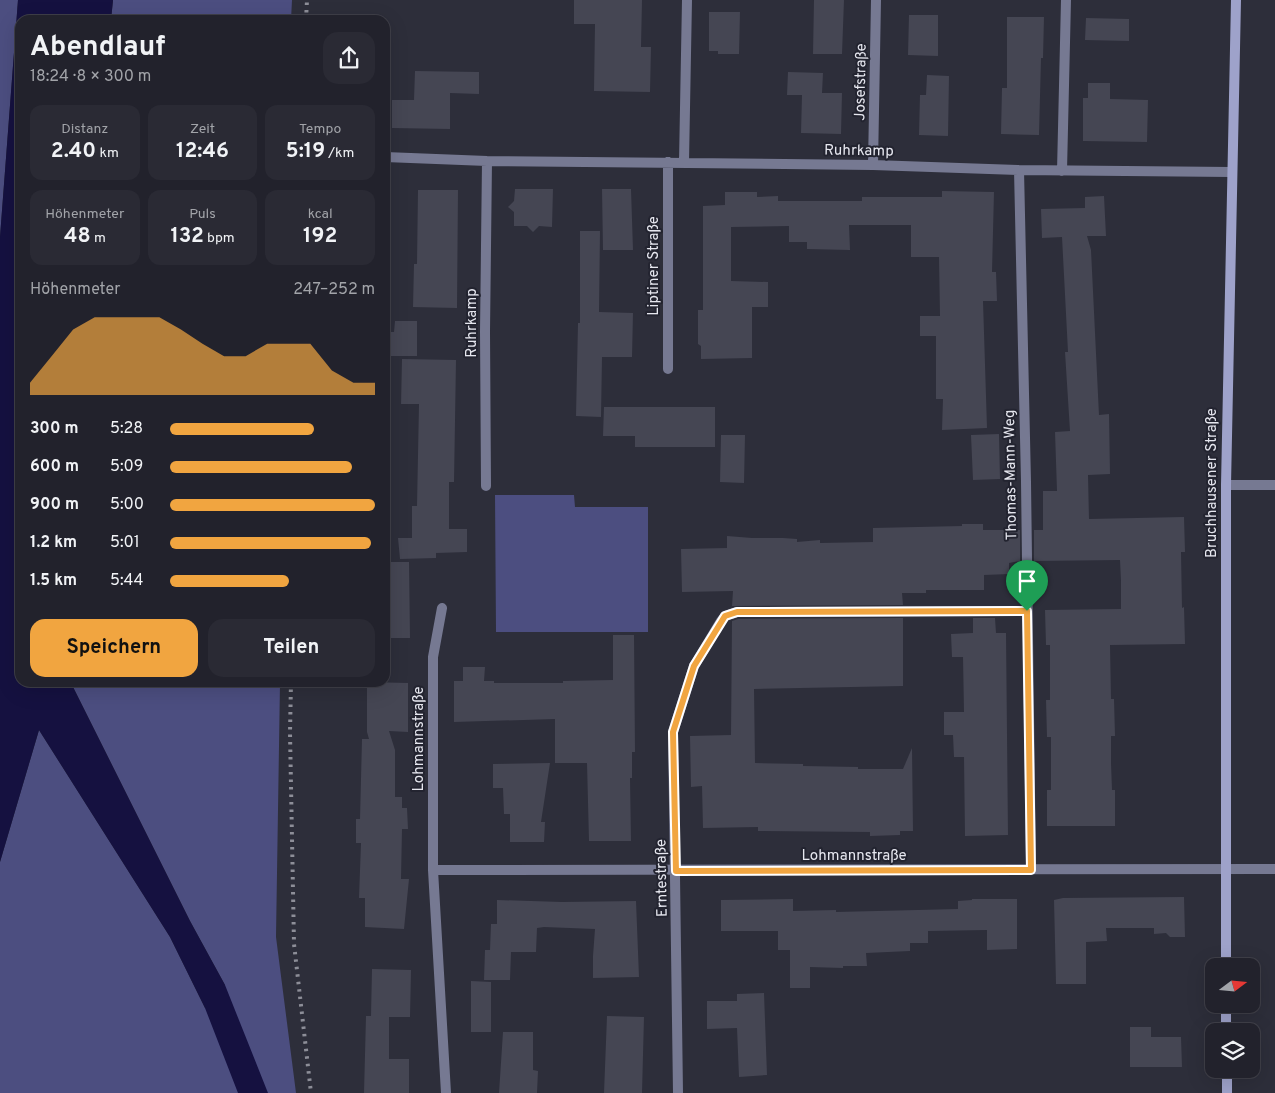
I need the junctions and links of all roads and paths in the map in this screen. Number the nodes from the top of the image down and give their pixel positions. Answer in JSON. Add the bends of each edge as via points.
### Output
{"nodes":[{"id":1,"x":687,"y":0,"type":"edge"},
{"id":2,"x":876,"y":0,"type":"edge"},
{"id":3,"x":1066,"y":0,"type":"edge"},
{"id":4,"x":1236,"y":0,"type":"edge"},
{"id":5,"x":390,"y":157,"type":"edge"},
{"id":6,"x":487,"y":161,"type":"junction"},
{"id":7,"x":668,"y":162,"type":"junction"},
{"id":8,"x":684,"y":162,"type":"junction"},
{"id":9,"x":873,"y":164,"type":"junction"},
{"id":10,"x":1019,"y":170,"type":"junction"},
{"id":11,"x":1062,"y":171,"type":"junction"},
{"id":12,"x":1231,"y":172,"type":"junction"},
{"id":13,"x":668,"y":369,"type":"dead end"},
{"id":14,"x":1226,"y":485,"type":"junction"},
{"id":15,"x":1275,"y":485,"type":"edge"},
{"id":16,"x":486,"y":486,"type":"dead end"},
{"id":17,"x":442,"y":608,"type":"dead end"},
{"id":18,"x":1027,"y":611,"type":"junction"},
{"id":19,"x":1275,"y":869,"type":"edge"},
{"id":20,"x":433,"y":870,"type":"junction"},
{"id":21,"x":1031,"y":870,"type":"junction"},
{"id":22,"x":1224,"y":870,"type":"junction"},
{"id":23,"x":676,"y":871,"type":"junction"},
{"id":24,"x":1226,"y":958,"type":"edge"},
{"id":25,"x":1227,"y":1078,"type":"edge"},
{"id":26,"x":446,"y":1093,"type":"edge"},
{"id":27,"x":678,"y":1093,"type":"edge"},
{"id":28,"x":1227,"y":1093,"type":"edge"}],
"edges":[{"from":1,"to":8,"type":"street"},
{"from":2,"to":9,"type":"street","name":"Josefstraße"},
{"from":3,"to":11,"type":"street"},
{"from":4,"to":12,"type":"street","name":"Bruchhausener Straße"},
{"from":5,"to":6,"type":"street","name":"Ruhrkamp"},
{"from":6,"to":7,"type":"street","name":"Ruhrkamp"},
{"from":6,"to":16,"type":"street","name":"Ruhrkamp"},
{"from":7,"to":8,"type":"street","name":"Ruhrkamp"},
{"from":7,"to":13,"type":"street","name":"Liptiner Straße"},
{"from":8,"to":9,"type":"street","name":"Ruhrkamp"},
{"from":9,"to":10,"type":"street","name":"Ruhrkamp"},
{"from":10,"to":11,"type":"street","name":"Ruhrkamp"},
{"from":10,"to":18,"type":"street","name":"Thomas-Mann-Weg"},
{"from":11,"to":12,"type":"street","name":"Ruhrkamp"},
{"from":12,"to":14,"type":"street","name":"Bruchhausener Straße"},
{"from":14,"to":15,"type":"street"},
{"from":14,"to":22,"type":"street","name":"Bruchhausener Straße"},
{"from":17,"to":20,"type":"street","name":"Lohmannstraße","via":[[433,656]]},
{"from":18,"to":21,"type":"street","name":"Thomas-Mann-Weg"},
{"from":18,"to":23,"type":"street","name":"Erntestraße","via":[[737,612],[725,616],[694,666],[673,732]]},
{"from":19,"to":22,"type":"street","name":"Lohmannstraße"},
{"from":20,"to":23,"type":"street","name":"Lohmannstraße"},
{"from":20,"to":26,"type":"street","name":"Lohmannstraße"},
{"from":21,"to":22,"type":"street","name":"Lohmannstraße"},
{"from":21,"to":23,"type":"street","name":"Lohmannstraße"},
{"from":22,"to":24,"type":"street","name":"Bruchhausener Straße"},
{"from":23,"to":27,"type":"street","name":"Erntestraße"},
{"from":25,"to":28,"type":"street"}]}
